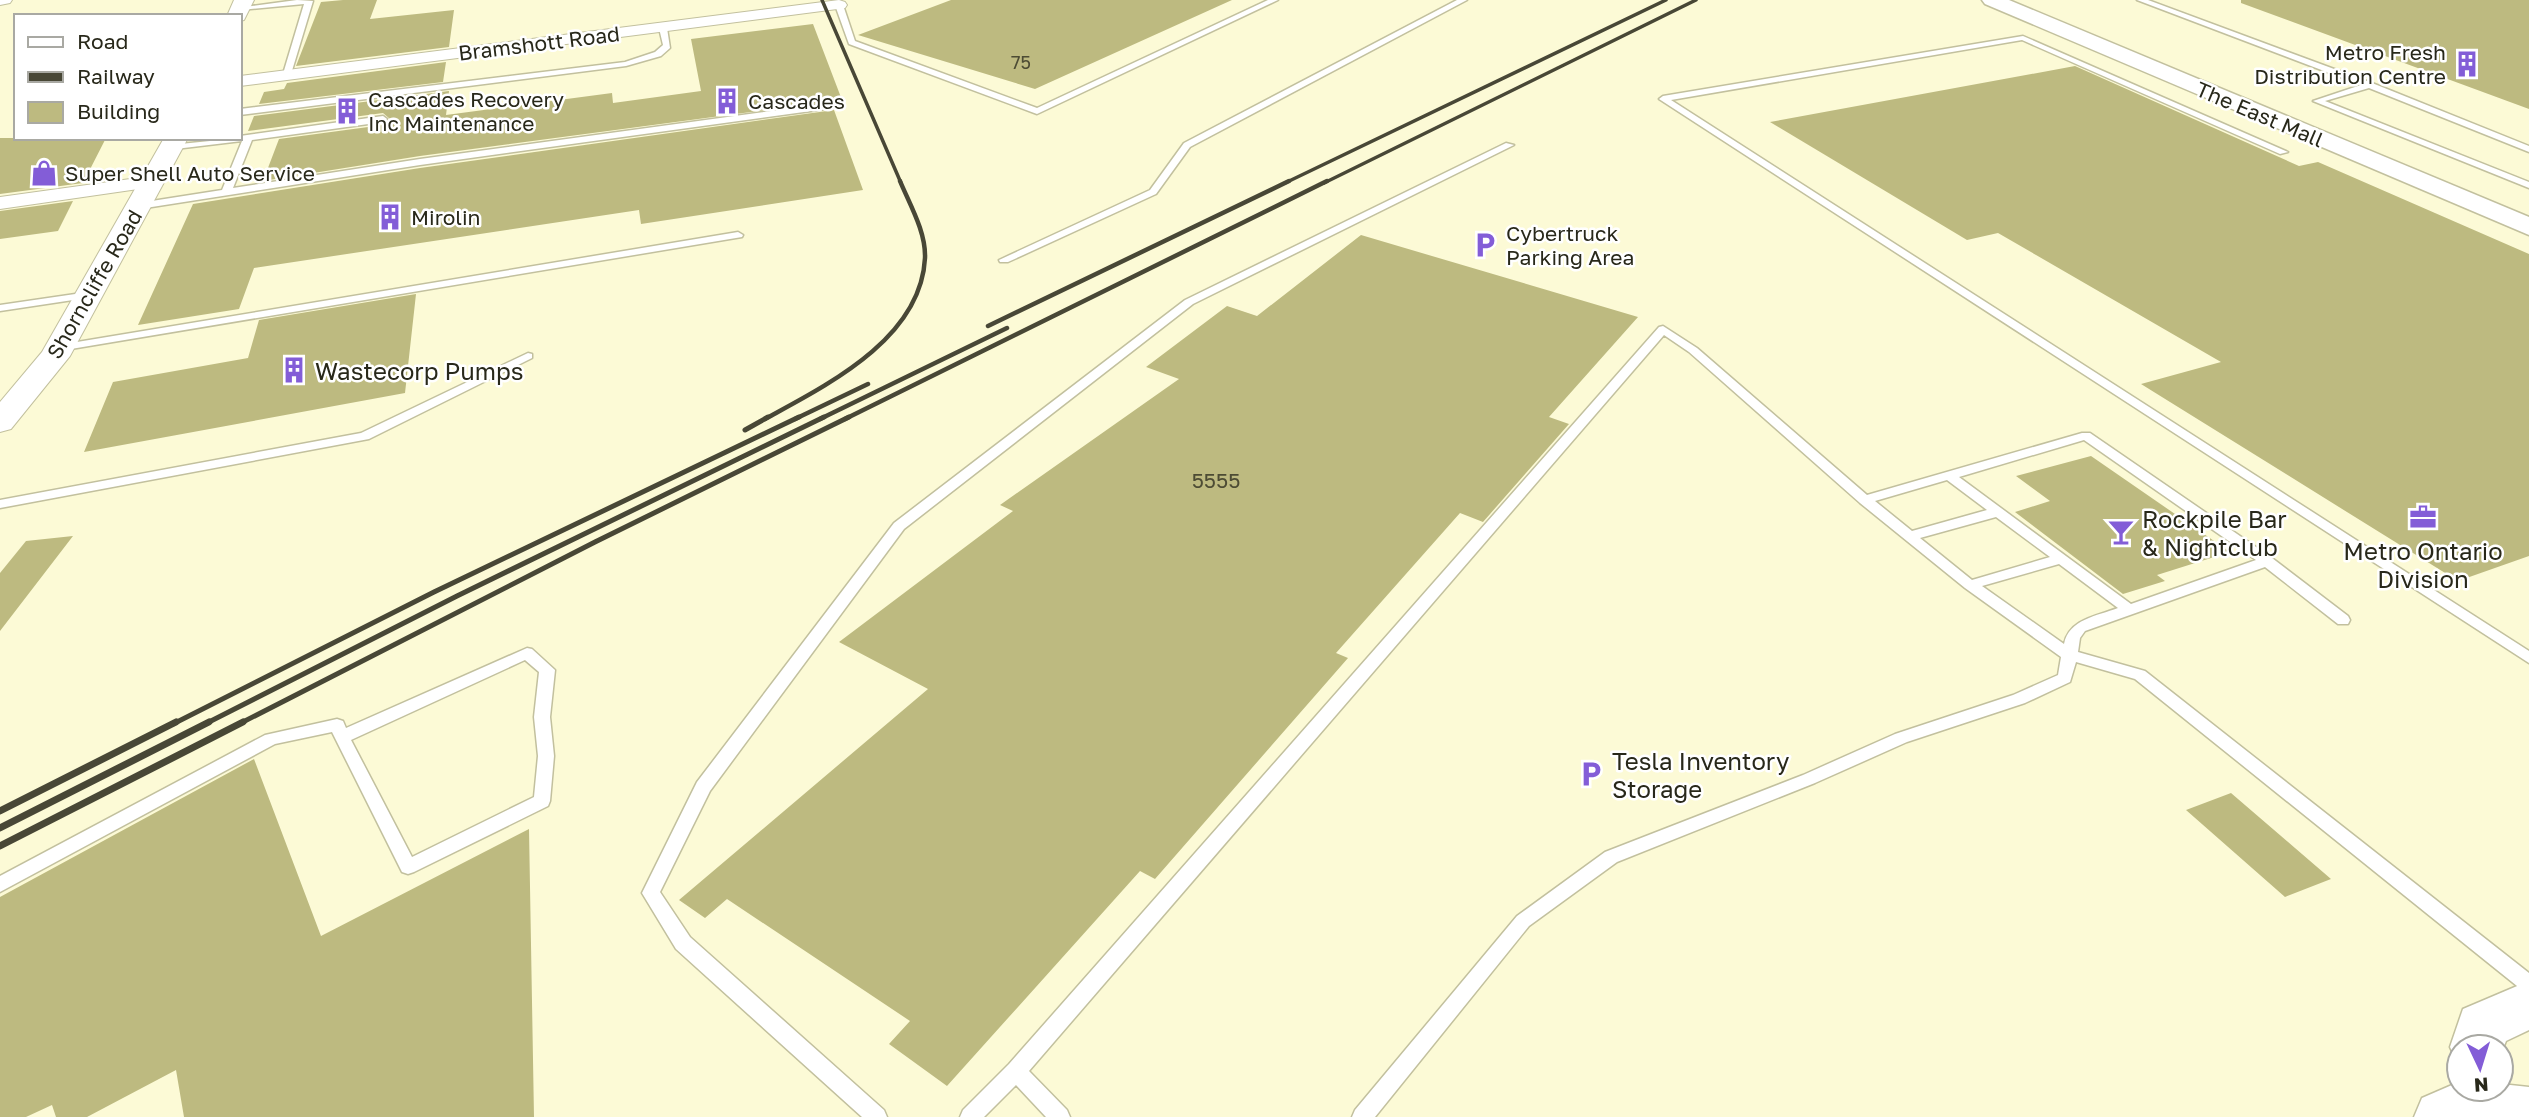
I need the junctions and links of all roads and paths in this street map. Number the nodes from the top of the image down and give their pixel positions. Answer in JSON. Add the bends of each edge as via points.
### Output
{"nodes":[{"id":1,"x":321,"y":0,"type":"edge"},
{"id":2,"x":1274,"y":0,"type":"edge"},
{"id":3,"x":1463,"y":0,"type":"edge"},
{"id":4,"x":1992,"y":0,"type":"edge"},
{"id":5,"x":2141,"y":0,"type":"edge"},
{"id":6,"x":309,"y":1,"type":"edge"},
{"id":7,"x":839,"y":5,"type":"joint"},
{"id":8,"x":240,"y":8,"type":"edge"},
{"id":9,"x":663,"y":27,"type":"junction"},
{"id":10,"x":287,"y":74,"type":"junction"},
{"id":11,"x":242,"y":81,"type":"edge"},
{"id":12,"x":2369,"y":85,"type":"junction"},
{"id":13,"x":830,"y":106,"type":"dead end"},
{"id":14,"x":242,"y":112,"type":"edge"},
{"id":15,"x":383,"y":119,"type":"dead end"},
{"id":16,"x":242,"y":138,"type":"edge"},
{"id":17,"x":248,"y":138,"type":"junction"},
{"id":18,"x":222,"y":140,"type":"edge"},
{"id":19,"x":173,"y":143,"type":"edge"},
{"id":20,"x":1509,"y":145,"type":"dead end"},
{"id":21,"x":2529,"y":149,"type":"edge"},
{"id":22,"x":2283,"y":152,"type":"dead end"},
{"id":23,"x":2529,"y":185,"type":"edge"},
{"id":24,"x":226,"y":193,"type":"junction"},
{"id":25,"x":145,"y":194,"type":"junction"},
{"id":26,"x":0,"y":203,"type":"edge"},
{"id":27,"x":2529,"y":227,"type":"edge"},
{"id":28,"x":738,"y":235,"type":"dead end"},
{"id":29,"x":1004,"y":260,"type":"dead end"},
{"id":30,"x":89,"y":295,"type":"junction"},
{"id":31,"x":0,"y":308,"type":"edge"},
{"id":32,"x":59,"y":348,"type":"junction"},
{"id":33,"x":528,"y":356,"type":"dead end"},
{"id":34,"x":0,"y":422,"type":"edge"},
{"id":35,"x":1948,"y":475,"type":"junction"},
{"id":36,"x":1865,"y":500,"type":"junction"},
{"id":37,"x":0,"y":504,"type":"edge"},
{"id":38,"x":1997,"y":512,"type":"junction"},
{"id":39,"x":1910,"y":536,"type":"junction"},
{"id":40,"x":2061,"y":559,"type":"junction"},
{"id":41,"x":2267,"y":561,"type":"junction"},
{"id":42,"x":1970,"y":585,"type":"junction"},
{"id":43,"x":2129,"y":609,"type":"junction"},
{"id":44,"x":2343,"y":620,"type":"dead end"},
{"id":45,"x":2068,"y":655,"type":"junction"},
{"id":46,"x":2529,"y":658,"type":"edge"},
{"id":47,"x":342,"y":737,"type":"junction"},
{"id":48,"x":0,"y":885,"type":"edge"},
{"id":49,"x":2529,"y":984,"type":"edge"},
{"id":50,"x":2529,"y":1005,"type":"edge"},
{"id":51,"x":2480,"y":1033,"type":"edge"},
{"id":52,"x":1016,"y":1071,"type":"junction"},
{"id":53,"x":2457,"y":1104,"type":"edge"},
{"id":54,"x":2529,"y":1114,"type":"edge"},
{"id":55,"x":877,"y":1117,"type":"edge"},
{"id":56,"x":970,"y":1117,"type":"edge"},
{"id":57,"x":1060,"y":1117,"type":"edge"},
{"id":58,"x":1362,"y":1117,"type":"edge"}],
"edges":[{"from":1,"to":6,"type":"lane"},
{"from":2,"to":7,"type":"lane","via":[[1037,111],[852,42]]},
{"from":3,"to":29,"type":"lane","via":[[1186,145],[1153,192]]},
{"from":4,"to":27,"type":"main road","name":"The East Mall"},
{"from":5,"to":12,"type":"lane"},
{"from":6,"to":8,"type":"lane"},
{"from":6,"to":10,"type":"lane"},
{"from":7,"to":9,"type":"street","name":"Bramshott Road"},
{"from":9,"to":10,"type":"street","name":"Bramshott Road"},
{"from":9,"to":14,"type":"lane","via":[[667,46],[658,54],[626,64]]},
{"from":10,"to":11,"type":"street","name":"Bramshott Road"},
{"from":12,"to":21,"type":"lane"},
{"from":12,"to":23,"type":"lane","via":[[2317,101]]},
{"from":13,"to":24,"type":"lane"},
{"from":15,"to":17,"type":"lane"},
{"from":16,"to":17,"type":"lane"},
{"from":17,"to":24,"type":"lane"},
{"from":18,"to":19,"type":"lane"},
{"from":19,"to":25,"type":"street","name":"Shorncliffe Road"},
{"from":20,"to":55,"type":"lane","via":[[1189,302],[899,526],[703,787],[651,893],[684,943]]},
{"from":22,"to":46,"type":"lane","via":[[2023,38],[1663,99]]},
{"from":24,"to":25,"type":"lane"},
{"from":25,"to":26,"type":"street"},
{"from":25,"to":30,"type":"street","name":"Shorncliffe Road"},
{"from":28,"to":32,"type":"lane"},
{"from":30,"to":31,"type":"lane"},
{"from":30,"to":32,"type":"street","name":"Shorncliffe Road"},
{"from":32,"to":34,"type":"street","name":"Shorncliffe Road"},
{"from":33,"to":37,"type":"lane","via":[[365,436]]},
{"from":35,"to":36,"type":"lane"},
{"from":35,"to":38,"type":"lane"},
{"from":35,"to":41,"type":"lane","via":[[2086,436]]},
{"from":36,"to":39,"type":"lane"},
{"from":36,"to":52,"type":"lane","via":[[1693,350],[1663,330]]},
{"from":38,"to":39,"type":"lane"},
{"from":38,"to":40,"type":"lane"},
{"from":39,"to":42,"type":"lane"},
{"from":40,"to":42,"type":"lane"},
{"from":40,"to":43,"type":"lane"},
{"from":41,"to":43,"type":"lane"},
{"from":41,"to":44,"type":"lane"},
{"from":42,"to":45,"type":"lane"},
{"from":43,"to":45,"type":"lane","via":[[2080,627]]},
{"from":45,"to":49,"type":"lane","via":[[2140,675]]},
{"from":45,"to":58,"type":"lane","via":[[2065,678],[2018,699],[1901,738],[1611,857],[1522,921]]},
{"from":47,"to":47,"type":"lane","via":[[408,867],[542,801],[547,670],[527,653]]},
{"from":47,"to":48,"type":"lane","via":[[337,725],[271,739]]},
{"from":50,"to":51,"type":"main road","via":[[2482,1026]]},
{"from":52,"to":56,"type":"lane"},
{"from":52,"to":57,"type":"lane"},
{"from":53,"to":54,"type":"main road"}]}
